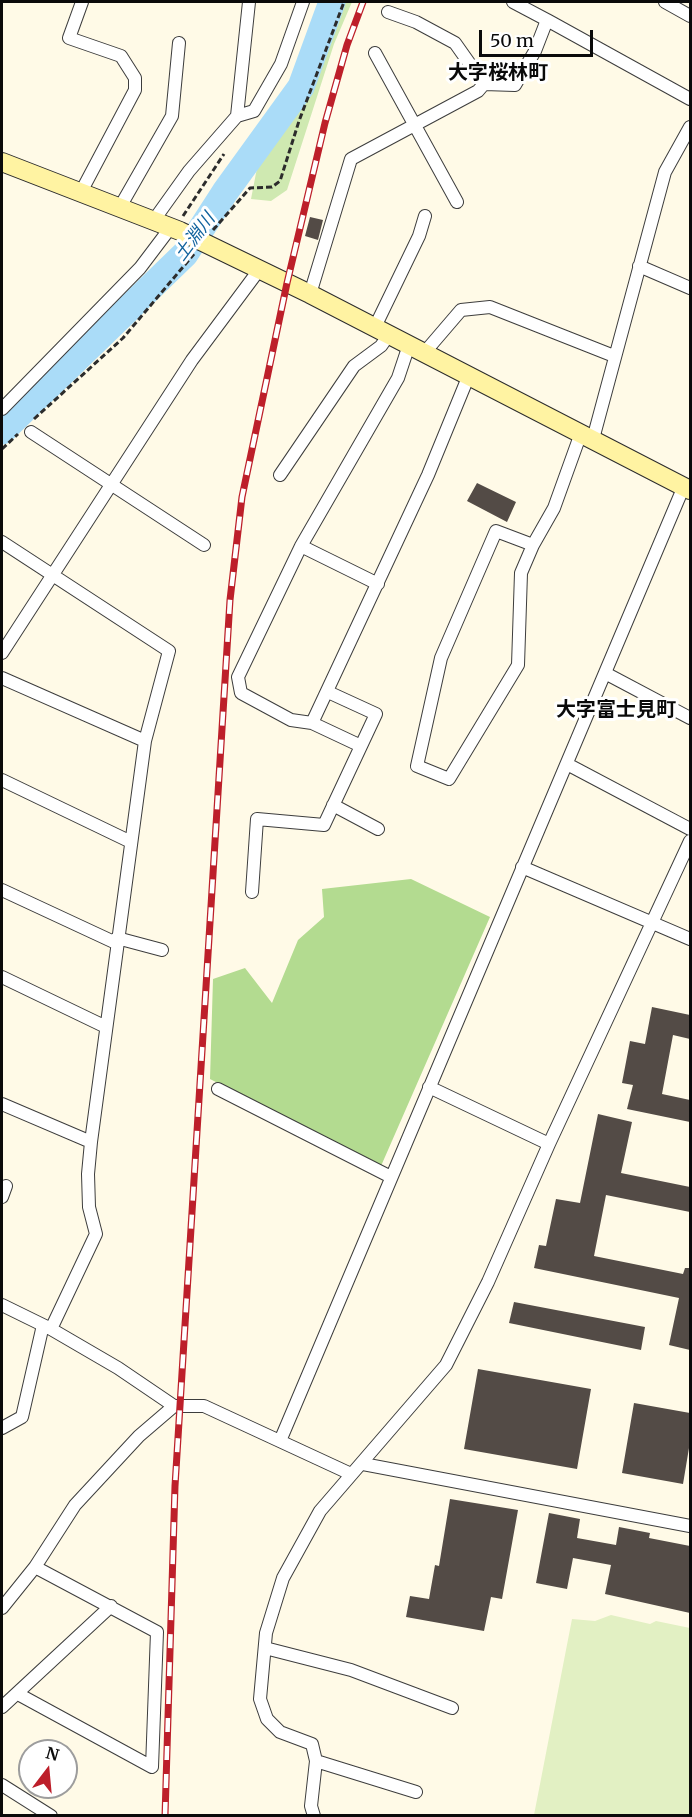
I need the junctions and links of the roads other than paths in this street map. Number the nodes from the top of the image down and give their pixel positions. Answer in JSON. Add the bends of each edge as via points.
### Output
{"nodes":[{"id":1,"x":82,"y":2,"type":"edge"},
{"id":2,"x":249,"y":2,"type":"edge"},
{"id":3,"x":303,"y":2,"type":"edge"},
{"id":4,"x":513,"y":2,"type":"edge"},
{"id":5,"x":665,"y":2,"type":"edge"},
{"id":6,"x":388,"y":12,"type":"dead end"},
{"id":7,"x":690,"y":16,"type":"edge"},
{"id":8,"x":547,"y":20,"type":"junction"},
{"id":9,"x":179,"y":43,"type":"dead end"},
{"id":10,"x":375,"y":53,"type":"dead end"},
{"id":11,"x":484,"y":84,"type":"junction"},
{"id":12,"x":690,"y":99,"type":"edge"},
{"id":13,"x":237,"y":116,"type":"junction"},
{"id":14,"x":416,"y":124,"type":"junction"},
{"id":15,"x":690,"y":127,"type":"edge"},
{"id":16,"x":2,"y":162,"type":"edge"},
{"id":17,"x":81,"y":192,"type":"junction"},
{"id":18,"x":457,"y":202,"type":"dead end"},
{"id":19,"x":120,"y":207,"type":"junction"},
{"id":20,"x":425,"y":216,"type":"dead end"},
{"id":21,"x":168,"y":226,"type":"junction"},
{"id":22,"x":639,"y":266,"type":"junction"},
{"id":23,"x":259,"y":270,"type":"junction"},
{"id":24,"x":690,"y":288,"type":"edge"},
{"id":25,"x":310,"y":294,"type":"junction"},
{"id":26,"x":381,"y":332,"type":"junction"},
{"id":27,"x":417,"y":349,"type":"junction"},
{"id":28,"x":614,"y":356,"type":"junction"},
{"id":29,"x":469,"y":375,"type":"junction"},
{"id":30,"x":2,"y":409,"type":"edge"},
{"id":31,"x":27,"y":428,"type":"road end"},
{"id":32,"x":587,"y":436,"type":"junction"},
{"id":33,"x":280,"y":475,"type":"dead end"},
{"id":34,"x":112,"y":483,"type":"junction"},
{"id":35,"x":687,"y":488,"type":"edge"},
{"id":36,"x":2,"y":542,"type":"edge"},
{"id":37,"x":204,"y":545,"type":"dead end"},
{"id":38,"x":532,"y":545,"type":"junction"},
{"id":39,"x":301,"y":546,"type":"junction"},
{"id":40,"x":54,"y":576,"type":"junction"},
{"id":41,"x":378,"y":584,"type":"junction"},
{"id":42,"x":2,"y":653,"type":"edge"},
{"id":43,"x":605,"y":673,"type":"junction"},
{"id":44,"x":2,"y":678,"type":"edge"},
{"id":45,"x":328,"y":692,"type":"junction"},
{"id":46,"x":690,"y":718,"type":"edge"},
{"id":47,"x":312,"y":723,"type":"junction"},
{"id":48,"x":145,"y":741,"type":"junction"},
{"id":49,"x":361,"y":746,"type":"junction"},
{"id":50,"x":567,"y":764,"type":"junction"},
{"id":51,"x":2,"y":780,"type":"edge"},
{"id":52,"x":333,"y":805,"type":"junction"},
{"id":53,"x":378,"y":829,"type":"dead end"},
{"id":54,"x":690,"y":829,"type":"edge"},
{"id":55,"x":690,"y":841,"type":"edge"},
{"id":56,"x":131,"y":842,"type":"junction"},
{"id":57,"x":522,"y":867,"type":"junction"},
{"id":58,"x":2,"y":890,"type":"edge"},
{"id":59,"x":252,"y":892,"type":"dead end"},
{"id":60,"x":653,"y":922,"type":"junction"},
{"id":61,"x":690,"y":939,"type":"edge"},
{"id":62,"x":116,"y":941,"type":"junction"},
{"id":63,"x":162,"y":950,"type":"dead end"},
{"id":64,"x":2,"y":977,"type":"edge"},
{"id":65,"x":106,"y":1027,"type":"junction"},
{"id":66,"x":429,"y":1087,"type":"junction"},
{"id":67,"x":218,"y":1089,"type":"dead end"},
{"id":68,"x":2,"y":1104,"type":"edge"},
{"id":69,"x":91,"y":1142,"type":"junction"},
{"id":70,"x":549,"y":1144,"type":"junction"},
{"id":71,"x":391,"y":1177,"type":"junction"},
{"id":72,"x":2,"y":1305,"type":"edge"},
{"id":73,"x":46,"y":1327,"type":"junction"},
{"id":74,"x":174,"y":1406,"type":"junction"},
{"id":75,"x":2,"y":1428,"type":"edge"},
{"id":76,"x":280,"y":1442,"type":"junction"},
{"id":77,"x":363,"y":1464,"type":"junction"},
{"id":78,"x":351,"y":1474,"type":"junction"},
{"id":79,"x":690,"y":1526,"type":"edge"},
{"id":80,"x":35,"y":1567,"type":"junction"},
{"id":81,"x":111,"y":1606,"type":"junction"},
{"id":82,"x":2,"y":1608,"type":"edge"},
{"id":83,"x":265,"y":1648,"type":"junction"},
{"id":84,"x":18,"y":1694,"type":"junction"},
{"id":85,"x":2,"y":1707,"type":"edge"},
{"id":86,"x":452,"y":1708,"type":"dead end"},
{"id":87,"x":316,"y":1761,"type":"junction"},
{"id":88,"x":2,"y":1785,"type":"edge"},
{"id":89,"x":417,"y":1792,"type":"dead end"},
{"id":90,"x":51,"y":1815,"type":"edge"},
{"id":91,"x":314,"y":1815,"type":"edge"}],
"edges":[{"from":1,"to":17,"type":"street","via":[[69,38],[121,56],[135,78],[135,90]]},
{"from":2,"to":13,"type":"street"},
{"from":3,"to":13,"type":"street","via":[[281,64],[254,111]]},
{"from":4,"to":8,"type":"street"},
{"from":5,"to":7,"type":"street"},
{"from":6,"to":11,"type":"street","via":[[455,43]]},
{"from":8,"to":11,"type":"street","via":[[515,85]]},
{"from":8,"to":12,"type":"street"},
{"from":9,"to":19,"type":"street","via":[[172,117]]},
{"from":10,"to":14,"type":"street"},
{"from":11,"to":14,"type":"street"},
{"from":13,"to":21,"type":"street","via":[[189,171]]},
{"from":14,"to":18,"type":"street"},
{"from":14,"to":25,"type":"street","via":[[351,159]]},
{"from":15,"to":22,"type":"street","via":[[665,172]]},
{"from":16,"to":17,"type":"street"},
{"from":17,"to":19,"type":"street"},
{"from":19,"to":21,"type":"street"},
{"from":20,"to":26,"type":"street"},
{"from":21,"to":23,"type":"street"},
{"from":21,"to":30,"type":"street","via":[[140,268]]},
{"from":22,"to":24,"type":"street"},
{"from":22,"to":28,"type":"street"},
{"from":23,"to":25,"type":"street"},
{"from":23,"to":34,"type":"street","via":[[192,360]]},
{"from":25,"to":26,"type":"street"},
{"from":26,"to":27,"type":"street"},
{"from":26,"to":33,"type":"street","via":[[381,346],[354,366]]},
{"from":27,"to":28,"type":"street","via":[[461,310],[490,308]]},
{"from":27,"to":29,"type":"street"},
{"from":27,"to":39,"type":"street"},
{"from":28,"to":32,"type":"street"},
{"from":29,"to":32,"type":"street"},
{"from":29,"to":41,"type":"street"},
{"from":31,"to":34,"type":"street"},
{"from":32,"to":35,"type":"street"},
{"from":32,"to":38,"type":"street"},
{"from":34,"to":37,"type":"street"},
{"from":34,"to":40,"type":"street"},
{"from":35,"to":43,"type":"street"},
{"from":36,"to":40,"type":"street"},
{"from":38,"to":38,"type":"street","via":[[496,531],[441,658],[417,766],[449,779],[518,665],[521,573]]},
{"from":39,"to":41,"type":"street"},
{"from":39,"to":47,"type":"street","via":[[238,677],[241,693],[291,720]]},
{"from":40,"to":42,"type":"street"},
{"from":40,"to":48,"type":"street","via":[[169,651]]},
{"from":41,"to":45,"type":"street"},
{"from":43,"to":46,"type":"street"},
{"from":43,"to":50,"type":"street"},
{"from":44,"to":48,"type":"street"},
{"from":45,"to":47,"type":"street"},
{"from":45,"to":49,"type":"street","via":[[376,714]]},
{"from":47,"to":49,"type":"street"},
{"from":48,"to":56,"type":"street"},
{"from":49,"to":52,"type":"street"},
{"from":50,"to":54,"type":"street"},
{"from":50,"to":57,"type":"street"},
{"from":51,"to":56,"type":"street"},
{"from":52,"to":53,"type":"street"},
{"from":52,"to":59,"type":"street","via":[[324,825],[257,819]]},
{"from":55,"to":60,"type":"street"},
{"from":56,"to":62,"type":"street"},
{"from":57,"to":60,"type":"street"},
{"from":57,"to":66,"type":"street"},
{"from":58,"to":62,"type":"street"},
{"from":60,"to":61,"type":"street"},
{"from":60,"to":70,"type":"street"},
{"from":62,"to":63,"type":"street"},
{"from":62,"to":65,"type":"street"},
{"from":64,"to":65,"type":"street"},
{"from":65,"to":69,"type":"street"},
{"from":66,"to":70,"type":"street"},
{"from":66,"to":71,"type":"street"},
{"from":67,"to":71,"type":"street"},
{"from":68,"to":69,"type":"street"},
{"from":69,"to":73,"type":"street","via":[[89,1207],[96,1234]]},
{"from":70,"to":77,"type":"street","via":[[488,1282],[446,1365]]},
{"from":71,"to":76,"type":"street"},
{"from":72,"to":73,"type":"street"},
{"from":73,"to":74,"type":"street"},
{"from":73,"to":75,"type":"street","via":[[22,1417]]},
{"from":74,"to":76,"type":"street","via":[[204,1406]]},
{"from":74,"to":80,"type":"street","via":[[139,1436],[75,1505]]},
{"from":76,"to":78,"type":"street"},
{"from":77,"to":78,"type":"street"},
{"from":77,"to":79,"type":"street"},
{"from":78,"to":83,"type":"street","via":[[320,1511],[283,1578]]},
{"from":80,"to":81,"type":"street"},
{"from":80,"to":82,"type":"street"},
{"from":81,"to":84,"type":"street"},
{"from":81,"to":84,"type":"street","via":[[157,1632],[152,1767]]},
{"from":83,"to":86,"type":"street","via":[[351,1670]]},
{"from":83,"to":87,"type":"street","via":[[260,1699],[267,1719],[280,1732],[312,1744]]},
{"from":84,"to":85,"type":"street"},
{"from":87,"to":89,"type":"street"},
{"from":87,"to":91,"type":"street","via":[[311,1806]]},
{"from":88,"to":90,"type":"street"}]}
